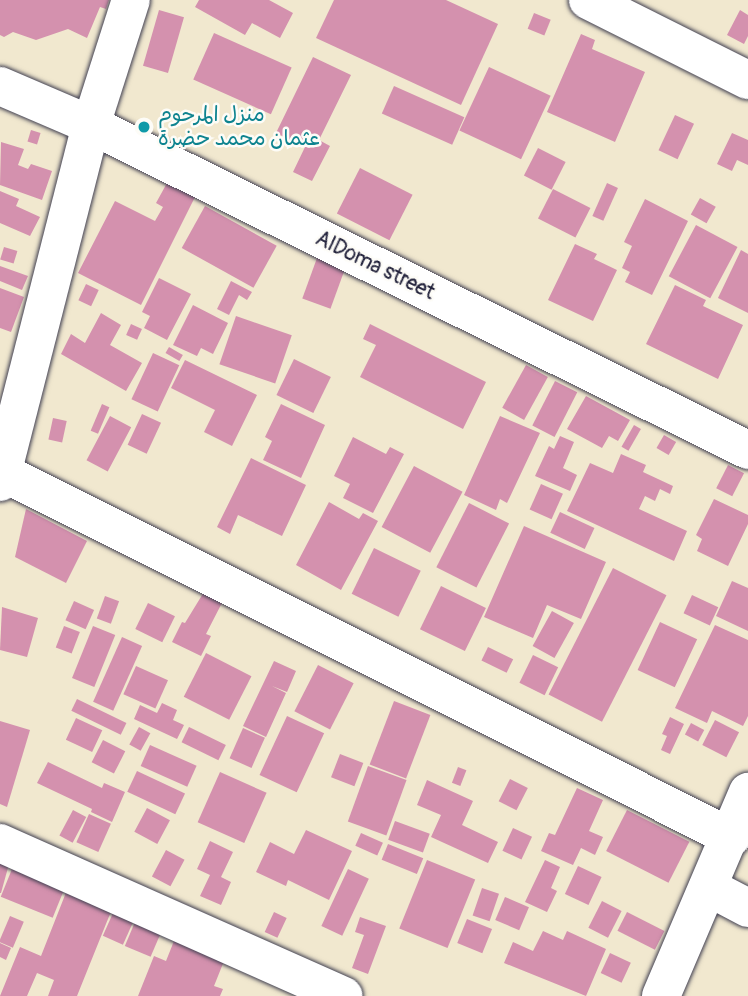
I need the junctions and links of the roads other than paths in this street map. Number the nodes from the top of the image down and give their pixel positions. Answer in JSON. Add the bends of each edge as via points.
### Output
{"nodes":[{"id":1,"x":131,"y":0,"type":"edge"},
{"id":2,"x":588,"y":0,"type":"edge"},
{"id":3,"x":748,"y":80,"type":"edge"},
{"id":4,"x":0,"y":86,"type":"edge"},
{"id":5,"x":90,"y":125,"type":"junction"},
{"id":6,"x":748,"y":450,"type":"edge"},
{"id":7,"x":1,"y":475,"type":"edge"},
{"id":8,"x":748,"y":792,"type":"edge"},
{"id":9,"x":730,"y":837,"type":"junction"},
{"id":10,"x":0,"y":843,"type":"edge"},
{"id":11,"x":708,"y":887,"type":"junction"},
{"id":12,"x":748,"y":908,"type":"edge"},
{"id":13,"x":344,"y":996,"type":"edge"},
{"id":14,"x":662,"y":996,"type":"edge"}],
"edges":[{"from":1,"to":5,"type":"street"},
{"from":2,"to":3,"type":"street"},
{"from":4,"to":5,"type":"street","name":"AlDoma street"},
{"from":5,"to":6,"type":"street","name":"AlDoma street"},
{"from":5,"to":7,"type":"street"},
{"from":7,"to":9,"type":"street"},
{"from":8,"to":9,"type":"street"},
{"from":9,"to":11,"type":"street"},
{"from":10,"to":13,"type":"street"},
{"from":11,"to":12,"type":"street"},
{"from":11,"to":14,"type":"street"}]}
